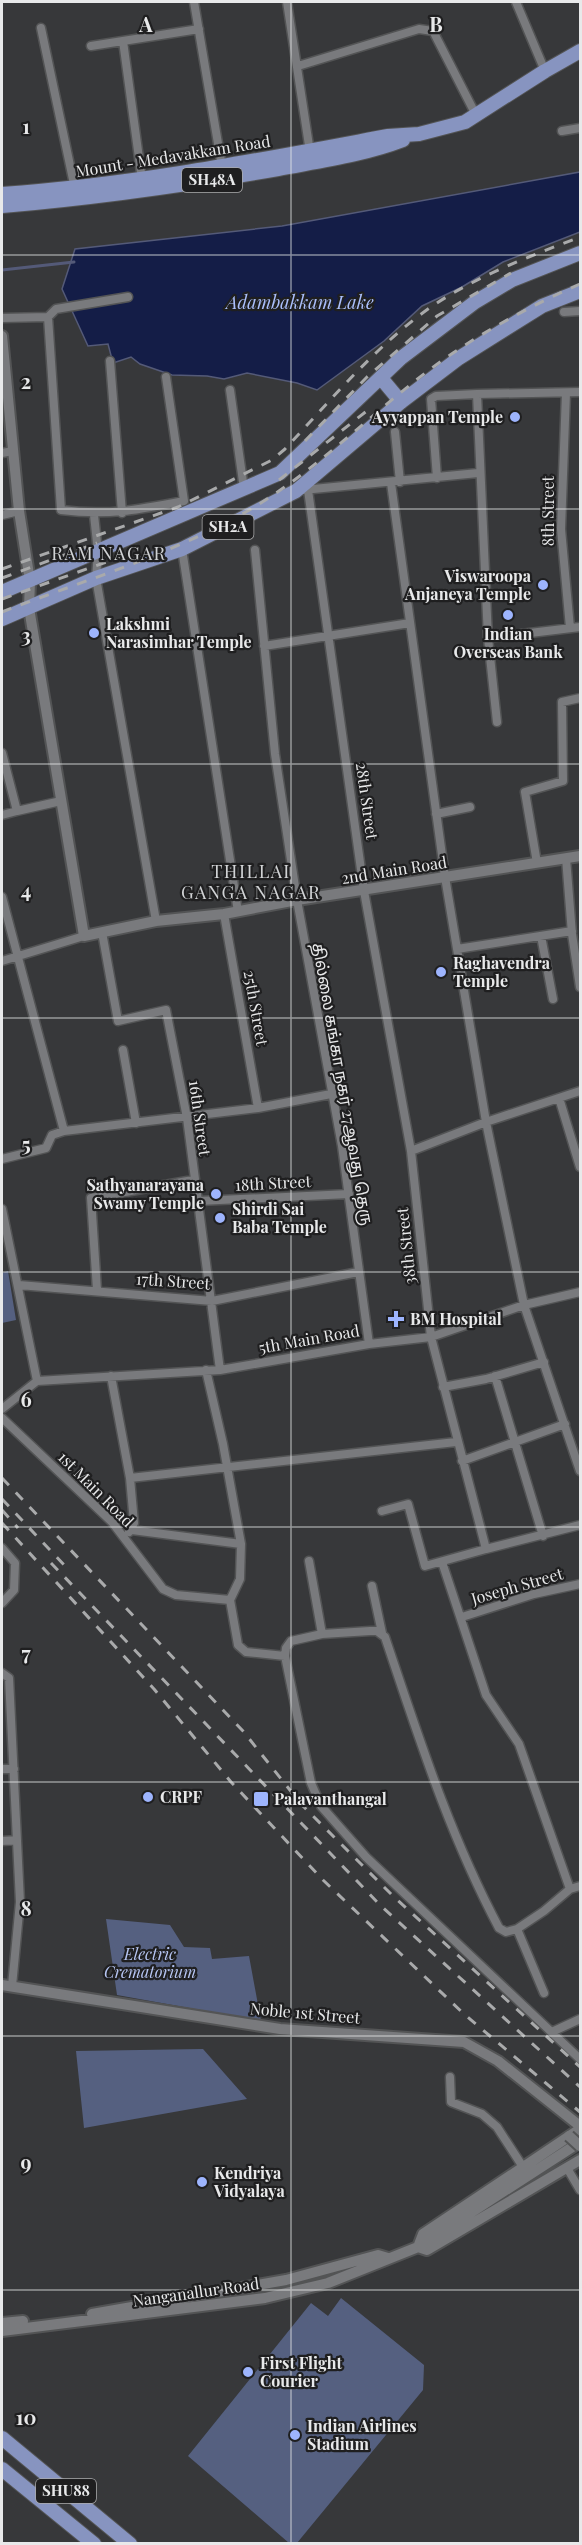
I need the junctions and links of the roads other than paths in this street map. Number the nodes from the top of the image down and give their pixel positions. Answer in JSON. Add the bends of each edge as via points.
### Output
{"nodes":[{"id":1,"x":194,"y":2,"type":"edge"},
{"id":2,"x":287,"y":2,"type":"edge"},
{"id":3,"x":516,"y":2,"type":"edge"},
{"id":4,"x":41,"y":28,"type":"dead end"},
{"id":5,"x":199,"y":29,"type":"junction"},
{"id":6,"x":123,"y":41,"type":"junction"},
{"id":7,"x":91,"y":46,"type":"dead end"},
{"id":8,"x":580,"y":51,"type":"edge"},
{"id":9,"x":298,"y":66,"type":"junction"},
{"id":10,"x":545,"y":71,"type":"junction"},
{"id":11,"x":477,"y":117,"type":"junction"},
{"id":12,"x":580,"y":128,"type":"edge"},
{"id":13,"x":562,"y":131,"type":"dead end"},
{"id":14,"x":311,"y":157,"type":"junction"},
{"id":15,"x":222,"y":167,"type":"junction"},
{"id":16,"x":142,"y":180,"type":"junction"},
{"id":17,"x":75,"y":189,"type":"junction"},
{"id":18,"x":2,"y":194,"type":"edge"},
{"id":19,"x":2,"y":206,"type":"edge"},
{"id":20,"x":580,"y":253,"type":"edge"},
{"id":21,"x":580,"y":291,"type":"edge"},
{"id":22,"x":128,"y":297,"type":"dead end"},
{"id":23,"x":580,"y":311,"type":"edge"},
{"id":24,"x":564,"y":312,"type":"dead end"},
{"id":25,"x":48,"y":317,"type":"junction"},
{"id":26,"x":2,"y":318,"type":"edge"},
{"id":27,"x":2,"y":336,"type":"edge"},
{"id":28,"x":110,"y":361,"type":"dead end"},
{"id":29,"x":166,"y":377,"type":"dead end"},
{"id":30,"x":381,"y":378,"type":"junction"},
{"id":31,"x":4,"y":390,"type":"edge"},
{"id":32,"x":230,"y":390,"type":"dead end"},
{"id":33,"x":580,"y":392,"type":"edge"},
{"id":34,"x":566,"y":393,"type":"junction"},
{"id":35,"x":477,"y":394,"type":"junction"},
{"id":36,"x":401,"y":402,"type":"junction"},
{"id":37,"x":395,"y":432,"type":"dead end"},
{"id":38,"x":7,"y":452,"type":"edge"},
{"id":39,"x":280,"y":473,"type":"junction"},
{"id":40,"x":478,"y":473,"type":"junction"},
{"id":41,"x":437,"y":478,"type":"junction"},
{"id":42,"x":395,"y":482,"type":"junction"},
{"id":43,"x":244,"y":489,"type":"junction"},
{"id":44,"x":302,"y":490,"type":"junction"},
{"id":45,"x":19,"y":511,"type":"junction"},
{"id":46,"x":122,"y":513,"type":"junction"},
{"id":47,"x":2,"y":515,"type":"edge"},
{"id":48,"x":94,"y":515,"type":"junction"},
{"id":49,"x":182,"y":549,"type":"junction"},
{"id":50,"x":255,"y":550,"type":"dead end"},
{"id":51,"x":98,"y":552,"type":"junction"},
{"id":52,"x":96,"y":578,"type":"junction"},
{"id":53,"x":30,"y":581,"type":"junction"},
{"id":54,"x":2,"y":592,"type":"edge"},
{"id":55,"x":29,"y":608,"type":"junction"},
{"id":56,"x":2,"y":619,"type":"edge"},
{"id":57,"x":410,"y":623,"type":"junction"},
{"id":58,"x":580,"y":627,"type":"edge"},
{"id":59,"x":570,"y":628,"type":"junction"},
{"id":60,"x":328,"y":636,"type":"junction"},
{"id":61,"x":488,"y":638,"type":"junction"},
{"id":62,"x":264,"y":646,"type":"junction"},
{"id":63,"x":580,"y":698,"type":"edge"},
{"id":64,"x":497,"y":722,"type":"dead end"},
{"id":65,"x":2,"y":753,"type":"edge"},
{"id":66,"x":61,"y":801,"type":"junction"},
{"id":67,"x":470,"y":807,"type":"dead end"},
{"id":68,"x":17,"y":811,"type":"junction"},
{"id":69,"x":436,"y":814,"type":"junction"},
{"id":70,"x":2,"y":815,"type":"edge"},
{"id":71,"x":580,"y":856,"type":"edge"},
{"id":72,"x":566,"y":858,"type":"junction"},
{"id":73,"x":537,"y":863,"type":"junction"},
{"id":74,"x":445,"y":877,"type":"junction"},
{"id":75,"x":364,"y":891,"type":"junction"},
{"id":76,"x":2,"y":897,"type":"edge"},
{"id":77,"x":297,"y":900,"type":"junction"},
{"id":78,"x":237,"y":912,"type":"junction"},
{"id":79,"x":224,"y":914,"type":"junction"},
{"id":80,"x":156,"y":921,"type":"junction"},
{"id":81,"x":572,"y":931,"type":"junction"},
{"id":82,"x":102,"y":932,"type":"junction"},
{"id":83,"x":84,"y":936,"type":"junction"},
{"id":84,"x":541,"y":936,"type":"junction"},
{"id":85,"x":457,"y":949,"type":"junction"},
{"id":86,"x":17,"y":957,"type":"junction"},
{"id":87,"x":2,"y":961,"type":"edge"},
{"id":88,"x":580,"y":987,"type":"edge"},
{"id":89,"x":553,"y":999,"type":"dead end"},
{"id":90,"x":123,"y":1050,"type":"dead end"},
{"id":91,"x":580,"y":1091,"type":"edge"},
{"id":92,"x":331,"y":1094,"type":"junction"},
{"id":93,"x":559,"y":1098,"type":"junction"},
{"id":94,"x":258,"y":1108,"type":"junction"},
{"id":95,"x":187,"y":1118,"type":"junction"},
{"id":96,"x":486,"y":1122,"type":"junction"},
{"id":97,"x":136,"y":1123,"type":"junction"},
{"id":98,"x":64,"y":1131,"type":"junction"},
{"id":99,"x":411,"y":1151,"type":"junction"},
{"id":100,"x":2,"y":1159,"type":"edge"},
{"id":101,"x":580,"y":1167,"type":"edge"},
{"id":102,"x":194,"y":1180,"type":"junction"},
{"id":103,"x":349,"y":1194,"type":"junction"},
{"id":104,"x":199,"y":1202,"type":"junction"},
{"id":105,"x":2,"y":1209,"type":"edge"},
{"id":106,"x":4,"y":1236,"type":"edge"},
{"id":107,"x":358,"y":1272,"type":"junction"},
{"id":108,"x":19,"y":1285,"type":"junction"},
{"id":109,"x":96,"y":1290,"type":"junction"},
{"id":110,"x":580,"y":1292,"type":"edge"},
{"id":111,"x":212,"y":1301,"type":"junction"},
{"id":112,"x":524,"y":1305,"type":"junction"},
{"id":113,"x":431,"y":1337,"type":"junction"},
{"id":114,"x":369,"y":1344,"type":"junction"},
{"id":115,"x":544,"y":1362,"type":"junction"},
{"id":116,"x":206,"y":1370,"type":"junction"},
{"id":117,"x":220,"y":1370,"type":"junction"},
{"id":118,"x":111,"y":1376,"type":"junction"},
{"id":119,"x":495,"y":1376,"type":"junction"},
{"id":120,"x":37,"y":1380,"type":"junction"},
{"id":121,"x":443,"y":1387,"type":"junction"},
{"id":122,"x":2,"y":1409,"type":"edge"},
{"id":123,"x":2,"y":1418,"type":"edge"},
{"id":124,"x":565,"y":1424,"type":"junction"},
{"id":125,"x":456,"y":1442,"type":"junction"},
{"id":126,"x":515,"y":1442,"type":"junction"},
{"id":127,"x":462,"y":1461,"type":"junction"},
{"id":128,"x":228,"y":1469,"type":"junction"},
{"id":129,"x":580,"y":1471,"type":"edge"},
{"id":130,"x":130,"y":1478,"type":"junction"},
{"id":131,"x":382,"y":1512,"type":"dead end"},
{"id":132,"x":580,"y":1525,"type":"edge"},
{"id":133,"x":132,"y":1530,"type":"junction"},
{"id":134,"x":123,"y":1536,"type":"junction"},
{"id":135,"x":543,"y":1536,"type":"junction"},
{"id":136,"x":241,"y":1544,"type":"junction"},
{"id":137,"x":2,"y":1548,"type":"edge"},
{"id":138,"x":486,"y":1549,"type":"junction"},
{"id":139,"x":309,"y":1562,"type":"dead end"},
{"id":140,"x":442,"y":1562,"type":"junction"},
{"id":141,"x":580,"y":1584,"type":"edge"},
{"id":142,"x":372,"y":1586,"type":"dead end"},
{"id":143,"x":230,"y":1600,"type":"junction"},
{"id":144,"x":2,"y":1603,"type":"edge"},
{"id":145,"x":462,"y":1617,"type":"junction"},
{"id":146,"x":382,"y":1633,"type":"junction"},
{"id":147,"x":322,"y":1634,"type":"junction"},
{"id":148,"x":285,"y":1656,"type":"junction"},
{"id":149,"x":2,"y":1673,"type":"edge"},
{"id":150,"x":14,"y":1768,"type":"junction"},
{"id":151,"x":2,"y":1769,"type":"edge"},
{"id":152,"x":2,"y":1840,"type":"edge"},
{"id":153,"x":17,"y":1840,"type":"junction"},
{"id":154,"x":580,"y":1886,"type":"edge"},
{"id":155,"x":570,"y":1888,"type":"junction"},
{"id":156,"x":516,"y":1929,"type":"junction"},
{"id":157,"x":7,"y":1985,"type":"edge"},
{"id":158,"x":544,"y":1993,"type":"dead end"},
{"id":159,"x":580,"y":2019,"type":"edge"},
{"id":160,"x":554,"y":2031,"type":"junction"},
{"id":161,"x":580,"y":2059,"type":"edge"},
{"id":162,"x":450,"y":2077,"type":"dead end"},
{"id":163,"x":580,"y":2127,"type":"edge"},
{"id":164,"x":569,"y":2136,"type":"junction"},
{"id":165,"x":580,"y":2144,"type":"edge"},
{"id":166,"x":580,"y":2160,"type":"edge"},
{"id":167,"x":523,"y":2167,"type":"junction"},
{"id":168,"x":567,"y":2168,"type":"junction"},
{"id":169,"x":580,"y":2190,"type":"edge"},
{"id":170,"x":417,"y":2247,"type":"junction"},
{"id":171,"x":102,"y":2316,"type":"junction"},
{"id":172,"x":2,"y":2323,"type":"edge"},
{"id":173,"x":2,"y":2331,"type":"edge"},
{"id":174,"x":2,"y":2438,"type":"edge"},
{"id":175,"x":2,"y":2469,"type":"edge"},
{"id":176,"x":94,"y":2544,"type":"edge"},
{"id":177,"x":130,"y":2544,"type":"edge"}],
"edges":[{"from":1,"to":5,"type":"street"},
{"from":2,"to":9,"type":"street"},
{"from":3,"to":10,"type":"street"},
{"from":4,"to":17,"type":"street"},
{"from":5,"to":6,"type":"street"},
{"from":5,"to":15,"type":"street"},
{"from":6,"to":7,"type":"street"},
{"from":6,"to":16,"type":"street"},
{"from":8,"to":10,"type":"main road","name":"Mount - Medavakkam Road","number":"SH48A"},
{"from":9,"to":11,"type":"street","via":[[419,29],[433,31]]},
{"from":9,"to":14,"type":"street"},
{"from":10,"to":11,"type":"main road","name":"Mount - Medavakkam Road","number":"SH48A"},
{"from":11,"to":14,"type":"main road","name":"Mount - Medavakkam Road","number":"SH48A","via":[[382,147]]},
{"from":12,"to":13,"type":"street"},
{"from":14,"to":15,"type":"main road","name":"Mount - Medavakkam Road","number":"SH48A"},
{"from":14,"to":19,"type":"main road","name":"Mount - Medavakkam Road","number":"SH48A","via":[[148,190]]},
{"from":15,"to":16,"type":"main road","name":"Mount - Medavakkam Road","number":"SH48A"},
{"from":16,"to":17,"type":"main road","name":"Mount - Medavakkam Road","number":"SH48A"},
{"from":17,"to":18,"type":"main road","name":"Mount - Medavakkam Road","number":"SH48A"},
{"from":20,"to":30,"type":"main road","number":"SH2A","via":[[512,280],[475,302]]},
{"from":21,"to":36,"type":"main road","number":"SH2A","via":[[542,306],[496,333]]},
{"from":22,"to":25,"type":"street","via":[[56,309]]},
{"from":23,"to":24,"type":"street"},
{"from":25,"to":26,"type":"street"},
{"from":25,"to":48,"type":"street","via":[[61,510]]},
{"from":27,"to":31,"type":"street"},
{"from":28,"to":46,"type":"street"},
{"from":29,"to":46,"type":"street","via":[[184,501]]},
{"from":30,"to":36,"type":"main road"},
{"from":30,"to":39,"type":"main road","number":"SH2A"},
{"from":31,"to":38,"type":"street"},
{"from":32,"to":43,"type":"street"},
{"from":33,"to":34,"type":"street"},
{"from":34,"to":35,"type":"street"},
{"from":34,"to":59,"type":"street","name":"8th Street","via":[[561,529]]},
{"from":35,"to":40,"type":"street"},
{"from":35,"to":41,"type":"street","via":[[431,399]]},
{"from":36,"to":44,"type":"main road","number":"SH2A"},
{"from":37,"to":42,"type":"street"},
{"from":38,"to":45,"type":"street"},
{"from":39,"to":43,"type":"main road","number":"SH2A"},
{"from":39,"to":44,"type":"main road"},
{"from":40,"to":41,"type":"street"},
{"from":40,"to":61,"type":"street"},
{"from":41,"to":42,"type":"street"},
{"from":42,"to":44,"type":"street"},
{"from":42,"to":57,"type":"street"},
{"from":43,"to":51,"type":"main road","number":"SH2A"},
{"from":44,"to":49,"type":"main road","number":"SH2A"},
{"from":44,"to":60,"type":"street","name":"28th Street"},
{"from":45,"to":47,"type":"street"},
{"from":45,"to":53,"type":"street"},
{"from":46,"to":48,"type":"street"},
{"from":48,"to":51,"type":"street"},
{"from":49,"to":52,"type":"main road","number":"SH2A"},
{"from":49,"to":78,"type":"street"},
{"from":50,"to":62,"type":"street","name":"தில்லை கங்கா நகர் 27ஆவது தெரு"},
{"from":51,"to":52,"type":"street"},
{"from":51,"to":53,"type":"main road","number":"SH2A"},
{"from":52,"to":55,"type":"main road","number":"SH2A"},
{"from":52,"to":80,"type":"street"},
{"from":53,"to":54,"type":"main road","number":"SH2A"},
{"from":53,"to":55,"type":"street"},
{"from":55,"to":56,"type":"main road","number":"SH2A"},
{"from":55,"to":66,"type":"street"},
{"from":57,"to":60,"type":"street"},
{"from":57,"to":69,"type":"street"},
{"from":58,"to":59,"type":"street"},
{"from":59,"to":61,"type":"street"},
{"from":60,"to":62,"type":"street"},
{"from":60,"to":75,"type":"street","name":"28th Street"},
{"from":61,"to":64,"type":"street"},
{"from":62,"to":77,"type":"street","name":"தில்லை கங்கா நகர் 27ஆவது தெரு","via":[[275,754]]},
{"from":63,"to":73,"type":"street","via":[[562,702],[563,781],[525,792]]},
{"from":65,"to":68,"type":"street"},
{"from":66,"to":68,"type":"street"},
{"from":66,"to":83,"type":"street"},
{"from":67,"to":69,"type":"street"},
{"from":68,"to":70,"type":"street"},
{"from":69,"to":74,"type":"street"},
{"from":71,"to":72,"type":"street","name":"2nd Main Road"},
{"from":72,"to":73,"type":"street","name":"2nd Main Road"},
{"from":72,"to":81,"type":"street"},
{"from":73,"to":74,"type":"street","name":"2nd Main Road"},
{"from":74,"to":75,"type":"street","name":"2nd Main Road"},
{"from":74,"to":85,"type":"street"},
{"from":75,"to":77,"type":"street","name":"2nd Main Road"},
{"from":75,"to":99,"type":"street","name":"28th Street"},
{"from":76,"to":86,"type":"street"},
{"from":77,"to":78,"type":"street","name":"2nd Main Road"},
{"from":77,"to":92,"type":"street","name":"தில்லை கங்கா நகர் 27ஆவது தெரு"},
{"from":78,"to":79,"type":"street","name":"2nd Main Road"},
{"from":79,"to":80,"type":"street","name":"2nd Main Road"},
{"from":79,"to":94,"type":"street","name":"25th Street"},
{"from":80,"to":82,"type":"street","name":"2nd Main Road"},
{"from":81,"to":84,"type":"street"},
{"from":81,"to":88,"type":"street"},
{"from":82,"to":83,"type":"street","name":"2nd Main Road"},
{"from":82,"to":95,"type":"street","name":"16th Street","via":[[117,1021],[166,1010]]},
{"from":83,"to":86,"type":"street","name":"2nd Main Road"},
{"from":84,"to":85,"type":"street"},
{"from":84,"to":89,"type":"street"},
{"from":85,"to":96,"type":"street"},
{"from":86,"to":87,"type":"street","name":"2nd Main Road"},
{"from":86,"to":98,"type":"street"},
{"from":90,"to":97,"type":"street"},
{"from":91,"to":93,"type":"street"},
{"from":92,"to":94,"type":"street"},
{"from":92,"to":103,"type":"street","name":"தில்லை கங்கா நகர் 27ஆவது தெரு"},
{"from":93,"to":96,"type":"street"},
{"from":93,"to":101,"type":"street"},
{"from":94,"to":95,"type":"street"},
{"from":95,"to":97,"type":"street"},
{"from":95,"to":102,"type":"street","name":"16th Street"},
{"from":96,"to":99,"type":"street"},
{"from":96,"to":112,"type":"street"},
{"from":97,"to":98,"type":"street"},
{"from":98,"to":100,"type":"street","via":[[52,1135],[46,1148]]},
{"from":99,"to":113,"type":"street","name":"38th Street"},
{"from":102,"to":104,"type":"street","name":"16th Street"},
{"from":102,"to":109,"type":"street","via":[[91,1198]]},
{"from":103,"to":104,"type":"street","name":"18th Street"},
{"from":103,"to":107,"type":"street","name":"தில்லை கங்கா நகர் 27ஆவது தெரு"},
{"from":104,"to":111,"type":"street","name":"16th Street"},
{"from":105,"to":106,"type":"street"},
{"from":106,"to":108,"type":"street"},
{"from":107,"to":111,"type":"street","name":"17th Street"},
{"from":107,"to":114,"type":"street","name":"தில்லை கங்கா நகர் 27ஆவது தெரு"},
{"from":108,"to":109,"type":"street","name":"17th Street"},
{"from":108,"to":120,"type":"street"},
{"from":109,"to":111,"type":"street","name":"17th Street"},
{"from":110,"to":112,"type":"street","name":"5th Main Road"},
{"from":111,"to":117,"type":"street","name":"16th Street"},
{"from":112,"to":113,"type":"street","name":"5th Main Road"},
{"from":112,"to":115,"type":"street"},
{"from":113,"to":114,"type":"street","name":"5th Main Road"},
{"from":113,"to":121,"type":"street","name":"38th Street"},
{"from":114,"to":117,"type":"street","name":"5th Main Road"},
{"from":115,"to":119,"type":"street"},
{"from":115,"to":124,"type":"street"},
{"from":116,"to":117,"type":"street","name":"5th Main Road"},
{"from":116,"to":118,"type":"street","name":"5th Main Road"},
{"from":116,"to":128,"type":"street"},
{"from":118,"to":120,"type":"street","name":"5th Main Road"},
{"from":118,"to":130,"type":"street"},
{"from":119,"to":121,"type":"street"},
{"from":119,"to":126,"type":"street"},
{"from":120,"to":122,"type":"street"},
{"from":121,"to":125,"type":"street","name":"38th Street"},
{"from":123,"to":134,"type":"street","name":"1st Main Road"},
{"from":124,"to":126,"type":"street"},
{"from":124,"to":129,"type":"street"},
{"from":125,"to":127,"type":"street","name":"38th Street"},
{"from":125,"to":128,"type":"street"},
{"from":126,"to":127,"type":"street"},
{"from":126,"to":135,"type":"street"},
{"from":127,"to":138,"type":"street","name":"38th Street"},
{"from":128,"to":130,"type":"street"},
{"from":128,"to":136,"type":"street"},
{"from":130,"to":133,"type":"street"},
{"from":131,"to":140,"type":"street","via":[[408,1504],[425,1566]]},
{"from":132,"to":135,"type":"street"},
{"from":133,"to":134,"type":"street"},
{"from":133,"to":136,"type":"street"},
{"from":134,"to":143,"type":"street","name":"1st Main Road","via":[[163,1589]]},
{"from":135,"to":138,"type":"street"},
{"from":136,"to":143,"type":"street","via":[[240,1579]]},
{"from":137,"to":144,"type":"street","via":[[15,1563],[14,1590]]},
{"from":138,"to":140,"type":"street"},
{"from":139,"to":147,"type":"street"},
{"from":140,"to":145,"type":"street"},
{"from":141,"to":145,"type":"street","name":"Joseph Street"},
{"from":142,"to":146,"type":"street"},
{"from":143,"to":148,"type":"street","via":[[239,1649]]},
{"from":145,"to":155,"type":"street","via":[[486,1695],[519,1744]]},
{"from":146,"to":147,"type":"street"},
{"from":146,"to":156,"type":"street","via":[[469,1870],[499,1928],[506,1932]]},
{"from":147,"to":148,"type":"street","via":[[291,1641]]},
{"from":148,"to":160,"type":"street","via":[[311,1783],[321,1806],[366,1857]]},
{"from":149,"to":150,"type":"street","via":[[9,1678]]},
{"from":150,"to":151,"type":"street"},
{"from":150,"to":153,"type":"street"},
{"from":152,"to":153,"type":"street"},
{"from":153,"to":157,"type":"street","via":[[20,1902]]},
{"from":154,"to":155,"type":"street"},
{"from":155,"to":156,"type":"street"},
{"from":156,"to":158,"type":"street"},
{"from":157,"to":163,"type":"street","name":"Noble 1st Street","via":[[280,2029],[464,2042],[498,2061]]},
{"from":159,"to":160,"type":"street"},
{"from":160,"to":161,"type":"street"},
{"from":162,"to":167,"type":"street","via":[[451,2102],[482,2114],[497,2127]]},
{"from":163,"to":164,"type":"street","name":"Noble 1st Street"},
{"from":164,"to":165,"type":"street","bridge":true},
{"from":164,"to":167,"type":"street","name":"Noble 1st Street"},
{"from":165,"to":170,"type":"street","name":"Nanganallur Road"},
{"from":166,"to":168,"type":"street"},
{"from":167,"to":170,"type":"street","name":"Noble 1st Street","via":[[423,2234]]},
{"from":168,"to":169,"type":"street"},
{"from":168,"to":170,"type":"street","via":[[427,2250]]},
{"from":170,"to":171,"type":"street","name":"Nanganallur Road","via":[[302,2291]]},
{"from":171,"to":172,"type":"street","name":"Nanganallur Road"},
{"from":171,"to":173,"type":"street","name":"Nanganallur Road"},
{"from":174,"to":177,"type":"main road","number":"SHU88"},
{"from":175,"to":176,"type":"main road","number":"SHU88"}]}
